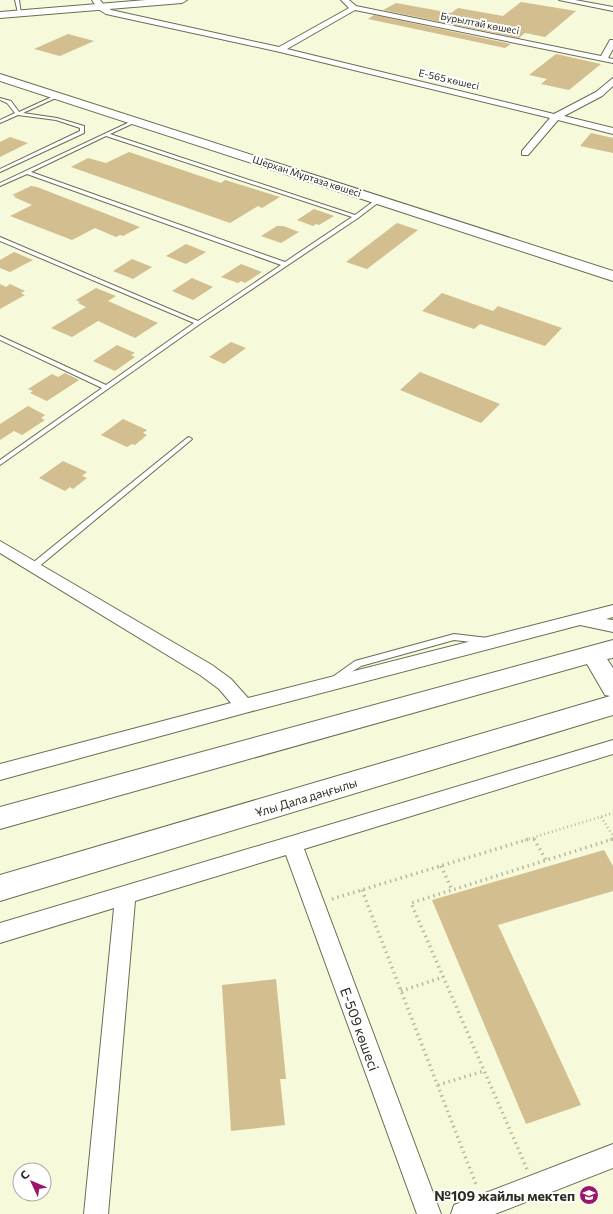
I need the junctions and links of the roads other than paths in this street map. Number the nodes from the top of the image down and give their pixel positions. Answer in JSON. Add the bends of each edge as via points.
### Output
{"nodes":[{"id":1,"x":17,"y":0,"type":"edge"},
{"id":2,"x":182,"y":0,"type":"edge"},
{"id":3,"x":345,"y":0,"type":"edge"},
{"id":4,"x":563,"y":0,"type":"edge"},
{"id":5,"x":126,"y":2,"type":"edge"},
{"id":6,"x":98,"y":3,"type":"edge"},
{"id":7,"x":354,"y":8,"type":"junction"},
{"id":8,"x":613,"y":9,"type":"edge"},
{"id":9,"x":20,"y":13,"type":"junction"},
{"id":10,"x":0,"y":15,"type":"edge"},
{"id":11,"x":613,"y":42,"type":"edge"},
{"id":12,"x":280,"y":50,"type":"junction"},
{"id":13,"x":604,"y":58,"type":"junction"},
{"id":14,"x":613,"y":60,"type":"edge"},
{"id":15,"x":0,"y":77,"type":"edge"},
{"id":16,"x":613,"y":81,"type":"edge"},
{"id":17,"x":58,"y":96,"type":"junction"},
{"id":18,"x":0,"y":99,"type":"edge"},
{"id":19,"x":18,"y":114,"type":"junction"},
{"id":20,"x":557,"y":116,"type":"junction"},
{"id":21,"x":134,"y":121,"type":"junction"},
{"id":22,"x":0,"y":122,"type":"edge"},
{"id":23,"x":613,"y":131,"type":"edge"},
{"id":24,"x":106,"y":135,"type":"junction"},
{"id":25,"x":525,"y":153,"type":"dead end"},
{"id":26,"x":0,"y":171,"type":"edge"},
{"id":27,"x":27,"y":172,"type":"junction"},
{"id":28,"x":0,"y":185,"type":"edge"},
{"id":29,"x":380,"y":199,"type":"junction"},
{"id":30,"x":356,"y":217,"type":"junction"},
{"id":31,"x":0,"y":239,"type":"edge"},
{"id":32,"x":285,"y":264,"type":"junction"},
{"id":33,"x":613,"y":276,"type":"edge"},
{"id":34,"x":198,"y":323,"type":"junction"},
{"id":35,"x":0,"y":338,"type":"edge"},
{"id":36,"x":107,"y":388,"type":"junction"},
{"id":37,"x":190,"y":439,"type":"dead end"},
{"id":38,"x":0,"y":463,"type":"edge"},
{"id":39,"x":0,"y":546,"type":"edge"},
{"id":40,"x":33,"y":567,"type":"junction"},
{"id":41,"x":613,"y":611,"type":"edge"},
{"id":42,"x":581,"y":620,"type":"junction"},
{"id":43,"x":613,"y":626,"type":"edge"},
{"id":44,"x":603,"y":652,"type":"edge"},
{"id":45,"x":613,"y":688,"type":"edge"},
{"id":46,"x":613,"y":705,"type":"edge"},
{"id":47,"x":245,"y":706,"type":"junction"},
{"id":48,"x":613,"y":747,"type":"edge"},
{"id":49,"x":0,"y":772,"type":"edge"},
{"id":50,"x":0,"y":818,"type":"edge"},
{"id":51,"x":292,"y":844,"type":"junction"},
{"id":52,"x":0,"y":888,"type":"edge"},
{"id":53,"x":125,"y":895,"type":"junction"},
{"id":54,"x":0,"y":933,"type":"edge"},
{"id":55,"x":613,"y":1156,"type":"edge"},
{"id":56,"x":473,"y":1210,"type":"edge"},
{"id":57,"x":96,"y":1214,"type":"edge"},
{"id":58,"x":429,"y":1214,"type":"edge"}],
"edges":[{"from":1,"to":9,"type":"lane"},
{"from":2,"to":5,"type":"main road"},
{"from":3,"to":7,"type":"street"},
{"from":4,"to":8,"type":"street"},
{"from":5,"to":6,"type":"main road"},
{"from":6,"to":9,"type":"main road"},
{"from":6,"to":12,"type":"street","name":"Е-565 көшесі","via":[[109,12]]},
{"from":7,"to":12,"type":"street"},
{"from":7,"to":13,"type":"street","name":"Бурылтай көшесі"},
{"from":9,"to":10,"type":"main road"},
{"from":11,"to":13,"type":"street"},
{"from":12,"to":20,"type":"street","name":"Е-565 көшесі"},
{"from":13,"to":14,"type":"street","name":"Бурылтай көшесі"},
{"from":15,"to":17,"type":"main road","name":"Шерхан Мұртаза көшесі"},
{"from":16,"to":20,"type":"street","via":[[599,94]]},
{"from":17,"to":19,"type":"lane"},
{"from":17,"to":21,"type":"main road","name":"Шерхан Мұртаза көшесі"},
{"from":18,"to":19,"type":"lane","via":[[9,102]]},
{"from":19,"to":22,"type":"lane"},
{"from":19,"to":26,"type":"lane","via":[[57,119],[82,127],[82,132]]},
{"from":20,"to":23,"type":"street","name":"Е-565 көшесі"},
{"from":20,"to":25,"type":"street"},
{"from":21,"to":24,"type":"lane"},
{"from":21,"to":29,"type":"main road","name":"Шерхан Мұртаза көшесі"},
{"from":24,"to":27,"type":"lane"},
{"from":24,"to":30,"type":"lane"},
{"from":27,"to":28,"type":"lane"},
{"from":27,"to":32,"type":"lane"},
{"from":29,"to":30,"type":"lane"},
{"from":29,"to":33,"type":"main road","name":"Шерхан Мұртаза көшесі"},
{"from":30,"to":32,"type":"lane"},
{"from":31,"to":34,"type":"lane"},
{"from":32,"to":34,"type":"lane"},
{"from":34,"to":36,"type":"lane"},
{"from":35,"to":36,"type":"lane"},
{"from":36,"to":38,"type":"lane"},
{"from":37,"to":40,"type":"lane"},
{"from":39,"to":40,"type":"street"},
{"from":40,"to":47,"type":"street","via":[[206,670],[225,684]]},
{"from":41,"to":42,"type":"street"},
{"from":42,"to":43,"type":"street"},
{"from":42,"to":47,"type":"street"},
{"from":44,"to":45,"type":"main road"},
{"from":44,"to":50,"type":"main road"},
{"from":46,"to":52,"type":"main road","name":"Ұлы Дала даңғылы"},
{"from":47,"to":49,"type":"street"},
{"from":48,"to":51,"type":"street"},
{"from":51,"to":53,"type":"street"},
{"from":51,"to":58,"type":"street","name":"Е-509 көшесі"},
{"from":53,"to":54,"type":"street"},
{"from":53,"to":57,"type":"street"},
{"from":55,"to":56,"type":"street"}]}
